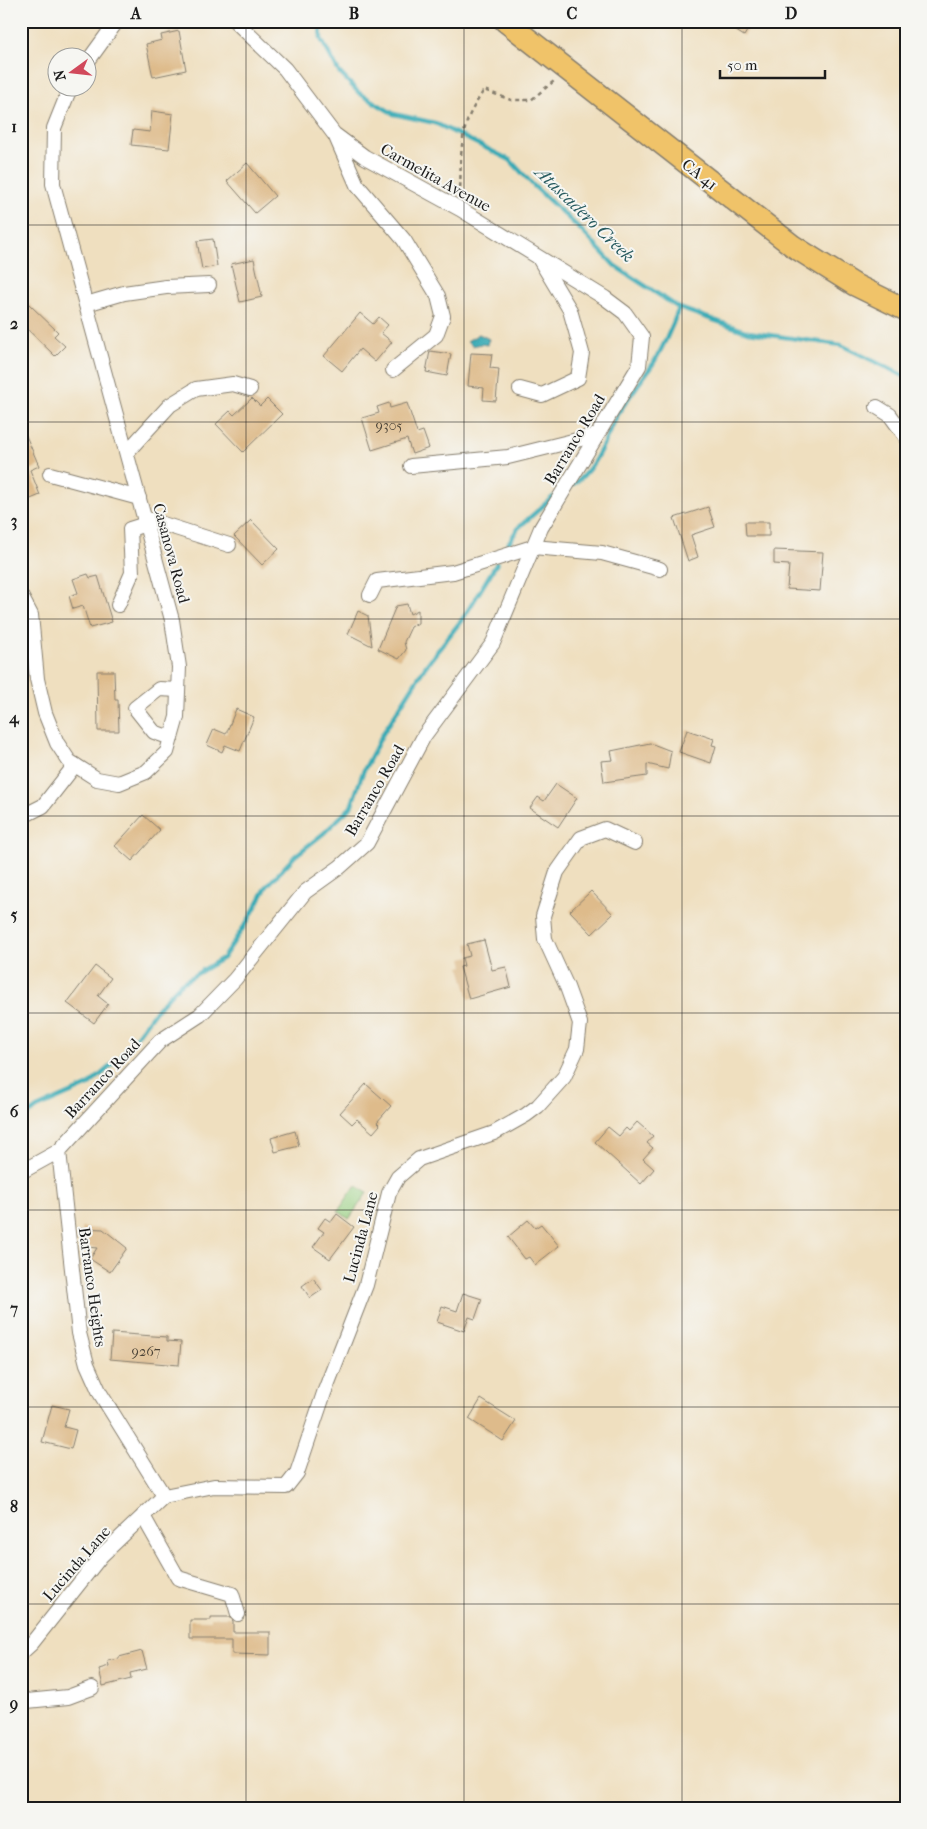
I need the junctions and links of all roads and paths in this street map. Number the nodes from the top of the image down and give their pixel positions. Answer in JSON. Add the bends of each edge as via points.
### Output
{"nodes":[{"id":1,"x":117,"y":21,"type":"edge"},
{"id":2,"x":235,"y":21,"type":"edge"},
{"id":3,"x":505,"y":21,"type":"edge"},
{"id":4,"x":98,"y":48,"type":"edge"},
{"id":5,"x":566,"y":70,"type":"junction"},
{"id":6,"x":66,"y":98,"type":"edge"},
{"id":7,"x":334,"y":134,"type":"junction"},
{"id":8,"x":460,"y":209,"type":"junction"},
{"id":9,"x":538,"y":257,"type":"junction"},
{"id":10,"x":209,"y":285,"type":"dead end"},
{"id":11,"x":86,"y":304,"type":"junction"},
{"id":12,"x":906,"y":310,"type":"edge"},
{"id":13,"x":642,"y":337,"type":"joint"},
{"id":14,"x":393,"y":370,"type":"dead end"},
{"id":15,"x":250,"y":389,"type":"dead end"},
{"id":16,"x":520,"y":389,"type":"dead end"},
{"id":17,"x":877,"y":407,"type":"dead end"},
{"id":18,"x":597,"y":435,"type":"junction"},
{"id":19,"x":906,"y":437,"type":"edge"},
{"id":20,"x":127,"y":452,"type":"junction"},
{"id":21,"x":411,"y":466,"type":"dead end"},
{"id":22,"x":50,"y":474,"type":"dead end"},
{"id":23,"x":139,"y":498,"type":"junction"},
{"id":24,"x":145,"y":521,"type":"junction"},
{"id":25,"x":229,"y":545,"type":"dead end"},
{"id":26,"x":533,"y":547,"type":"junction"},
{"id":27,"x":660,"y":569,"type":"dead end"},
{"id":28,"x":370,"y":595,"type":"dead end"},
{"id":29,"x":21,"y":596,"type":"edge"},
{"id":30,"x":118,"y":605,"type":"dead end"},
{"id":31,"x":178,"y":690,"type":"junction"},
{"id":32,"x":171,"y":738,"type":"junction"},
{"id":33,"x":75,"y":765,"type":"junction"},
{"id":34,"x":21,"y":817,"type":"edge"},
{"id":35,"x":635,"y":843,"type":"dead end"},
{"id":36,"x":58,"y":1151,"type":"junction"},
{"id":37,"x":21,"y":1172,"type":"edge"},
{"id":38,"x":164,"y":1496,"type":"junction"},
{"id":39,"x":143,"y":1516,"type":"junction"},
{"id":40,"x":238,"y":1614,"type":"dead end"},
{"id":41,"x":21,"y":1653,"type":"edge"},
{"id":42,"x":92,"y":1688,"type":"dead end"},
{"id":43,"x":21,"y":1697,"type":"edge"}],
"edges":[{"from":1,"to":4,"type":"street"},
{"from":2,"to":7,"type":"street","name":"Carmelita Avenue","via":[[285,69]]},
{"from":3,"to":5,"type":"main road","name":"CA 41","number":"CA 41"},
{"from":5,"to":8,"type":"path","via":[[531,100],[511,100],[484,90],[469,116],[461,150]]},
{"from":5,"to":12,"type":"main road","name":"CA 41","number":"CA 41","via":[[793,246],[855,285]]},
{"from":6,"to":11,"type":"street","name":"Casanova Road","via":[[54,128],[53,184]]},
{"from":7,"to":8,"type":"street","name":"Carmelita Avenue","via":[[365,157]]},
{"from":7,"to":14,"type":"street","via":[[357,185],[404,240],[438,296],[443,316],[436,335]]},
{"from":8,"to":9,"type":"street","name":"Carmelita Avenue"},
{"from":9,"to":13,"type":"street","name":"Carmelita Avenue","via":[[624,313]]},
{"from":9,"to":16,"type":"street","via":[[570,310],[582,353],[578,378],[542,395]]},
{"from":10,"to":11,"type":"street","via":[[124,293]]},
{"from":11,"to":20,"type":"street","name":"Casanova Road"},
{"from":13,"to":18,"type":"street","name":"Barranco Road","via":[[638,366]]},
{"from":15,"to":20,"type":"street","via":[[233,384],[196,389],[170,405]]},
{"from":17,"to":19,"type":"street","via":[[890,415]]},
{"from":18,"to":21,"type":"street","via":[[508,457]]},
{"from":18,"to":26,"type":"street","name":"Barranco Road"},
{"from":20,"to":23,"type":"street","name":"Casanova Road"},
{"from":22,"to":23,"type":"street"},
{"from":23,"to":24,"type":"street","name":"Casanova Road"},
{"from":24,"to":25,"type":"street"},
{"from":24,"to":30,"type":"street","via":[[130,529],[132,573]]},
{"from":24,"to":31,"type":"street","name":"Casanova Road","via":[[172,620],[179,667]]},
{"from":26,"to":27,"type":"street","via":[[602,553]]},
{"from":26,"to":28,"type":"street","via":[[453,572],[377,581]]},
{"from":26,"to":36,"type":"street","name":"Barranco Road","via":[[493,643],[424,736],[367,843],[305,892],[235,979],[200,1015],[160,1041]]},
{"from":29,"to":33,"type":"street","name":"Casanova Road","via":[[31,615],[37,679],[45,713],[57,743]]},
{"from":31,"to":32,"type":"street","name":"Casanova Road","via":[[177,717]]},
{"from":31,"to":32,"type":"street","via":[[159,689],[135,708],[154,732]]},
{"from":32,"to":33,"type":"street","name":"Casanova Road","via":[[167,752],[146,772],[119,783],[97,779]]},
{"from":33,"to":34,"type":"street","via":[[43,806]]},
{"from":35,"to":38,"type":"street","name":"Lucinda Lane","via":[[605,829],[581,838],[556,872],[543,916],[545,940],[580,1024],[577,1049],[564,1078],[526,1115],[494,1133],[419,1159],[398,1177],[389,1193],[366,1285],[297,1473],[286,1487],[214,1486]]},
{"from":36,"to":37,"type":"street","name":"Barranco Road"},
{"from":36,"to":38,"type":"street","name":"Barranco Heights","via":[[79,1333],[87,1364],[100,1393]]},
{"from":38,"to":39,"type":"street","name":"Lucinda Lane"},
{"from":39,"to":40,"type":"street","via":[[178,1578],[232,1594]]},
{"from":39,"to":41,"type":"street","name":"Lucinda Lane","via":[[101,1556]]},
{"from":42,"to":43,"type":"street","via":[[68,1697],[27,1701]]}]}
